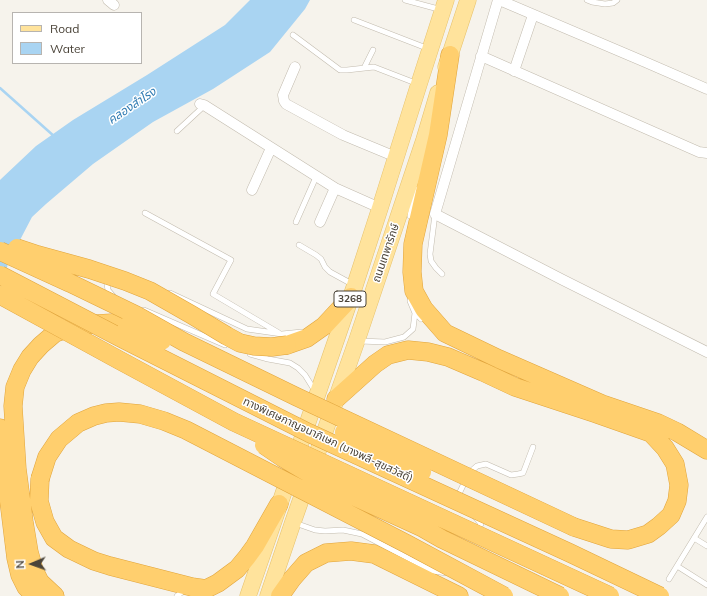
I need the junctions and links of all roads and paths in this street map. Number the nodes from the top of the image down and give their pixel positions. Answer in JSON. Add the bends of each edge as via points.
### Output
{"nodes":[{"id":1,"x":405,"y":0,"type":"edge"},
{"id":2,"x":468,"y":0,"type":"edge"},
{"id":3,"x":498,"y":0,"type":"edge"},
{"id":4,"x":588,"y":0,"type":"edge"},
{"id":5,"x":617,"y":0,"type":"edge"},
{"id":6,"x":444,"y":5,"type":"edge"},
{"id":7,"x":533,"y":15,"type":"junction"},
{"id":8,"x":354,"y":20,"type":"dead end"},
{"id":9,"x":293,"y":35,"type":"dead end"},
{"id":10,"x":430,"y":49,"type":"junction"},
{"id":11,"x":373,"y":50,"type":"dead end"},
{"id":12,"x":450,"y":55,"type":"junction"},
{"id":13,"x":481,"y":56,"type":"junction"},
{"id":14,"x":295,"y":67,"type":"dead end"},
{"id":15,"x":364,"y":68,"type":"junction"},
{"id":16,"x":514,"y":71,"type":"junction"},
{"id":17,"x":419,"y":84,"type":"junction"},
{"id":18,"x":707,"y":89,"type":"edge"},
{"id":19,"x":202,"y":104,"type":"joint"},
{"id":20,"x":177,"y":131,"type":"dead end"},
{"id":21,"x":424,"y":140,"type":"junction"},
{"id":22,"x":271,"y":148,"type":"junction"},
{"id":23,"x":707,"y":153,"type":"edge"},
{"id":24,"x":396,"y":157,"type":"junction"},
{"id":25,"x":316,"y":177,"type":"junction"},
{"id":26,"x":417,"y":178,"type":"dead end"},
{"id":27,"x":416,"y":186,"type":"dead end"},
{"id":28,"x":335,"y":188,"type":"junction"},
{"id":29,"x":252,"y":190,"type":"dead end"},
{"id":30,"x":380,"y":208,"type":"junction"},
{"id":31,"x":145,"y":213,"type":"dead end"},
{"id":32,"x":435,"y":214,"type":"junction"},
{"id":33,"x":296,"y":222,"type":"dead end"},
{"id":34,"x":320,"y":222,"type":"dead end"},
{"id":35,"x":409,"y":223,"type":"dead end"},
{"id":36,"x":0,"y":240,"type":"edge"},
{"id":37,"x":299,"y":245,"type":"dead end"},
{"id":38,"x":0,"y":251,"type":"edge"},
{"id":39,"x":114,"y":272,"type":"dead end"},
{"id":40,"x":442,"y":274,"type":"dead end"},
{"id":41,"x":0,"y":275,"type":"edge"},
{"id":42,"x":166,"y":291,"type":"dead end"},
{"id":43,"x":353,"y":291,"type":"junction"},
{"id":44,"x":0,"y":295,"type":"edge"},
{"id":45,"x":408,"y":297,"type":"dead end"},
{"id":46,"x":115,"y":298,"type":"dead end"},
{"id":47,"x":136,"y":307,"type":"dead end"},
{"id":48,"x":415,"y":313,"type":"junction"},
{"id":49,"x":327,"y":314,"type":"dead end"},
{"id":50,"x":426,"y":324,"type":"dead end"},
{"id":51,"x":309,"y":327,"type":"dead end"},
{"id":52,"x":285,"y":340,"type":"junction"},
{"id":53,"x":356,"y":340,"type":"junction"},
{"id":54,"x":227,"y":345,"type":"dead end"},
{"id":55,"x":241,"y":351,"type":"dead end"},
{"id":56,"x":707,"y":352,"type":"edge"},
{"id":57,"x":317,"y":396,"type":"junction"},
{"id":58,"x":336,"y":399,"type":"junction"},
{"id":59,"x":234,"y":422,"type":"junction"},
{"id":60,"x":0,"y":428,"type":"edge"},
{"id":61,"x":533,"y":447,"type":"dead end"},
{"id":62,"x":707,"y":450,"type":"edge"},
{"id":63,"x":279,"y":504,"type":"junction"},
{"id":64,"x":457,"y":507,"type":"dead end"},
{"id":65,"x":471,"y":515,"type":"dead end"},
{"id":66,"x":707,"y":517,"type":"edge"},
{"id":67,"x":292,"y":522,"type":"junction"},
{"id":68,"x":475,"y":537,"type":"dead end"},
{"id":69,"x":694,"y":538,"type":"junction"},
{"id":70,"x":707,"y":546,"type":"edge"},
{"id":71,"x":469,"y":549,"type":"dead end"},
{"id":72,"x":570,"y":553,"type":"junction"},
{"id":73,"x":466,"y":555,"type":"dead end"},
{"id":74,"x":677,"y":566,"type":"junction"},
{"id":75,"x":459,"y":567,"type":"dead end"},
{"id":76,"x":669,"y":579,"type":"dead end"},
{"id":77,"x":707,"y":585,"type":"edge"},
{"id":78,"x":185,"y":592,"type":"edge"},
{"id":79,"x":35,"y":596,"type":"edge"},
{"id":80,"x":55,"y":596,"type":"edge"},
{"id":81,"x":248,"y":596,"type":"edge"},
{"id":82,"x":268,"y":596,"type":"edge"},
{"id":83,"x":280,"y":596,"type":"edge"},
{"id":84,"x":459,"y":596,"type":"edge"},
{"id":85,"x":504,"y":596,"type":"edge"},
{"id":86,"x":560,"y":596,"type":"edge"},
{"id":87,"x":610,"y":596,"type":"edge"},
{"id":88,"x":660,"y":596,"type":"edge"}],
"edges":[{"from":1,"to":6,"type":"lane"},
{"from":2,"to":12,"type":"main road","name":"ถนนเทพารักษ์","number":"3268"},
{"from":3,"to":7,"type":"street"},
{"from":3,"to":13,"type":"street"},
{"from":4,"to":5,"type":"lane","via":[[605,4]]},
{"from":6,"to":10,"type":"main road","name":"ถนนเทพารักษ์","number":"3268"},
{"from":7,"to":16,"type":"street"},
{"from":7,"to":18,"type":"street"},
{"from":8,"to":10,"type":"lane"},
{"from":9,"to":15,"type":"lane","via":[[340,70]]},
{"from":10,"to":17,"type":"main road","name":"ถนนเทพารักษ์","number":"3268"},
{"from":11,"to":15,"type":"lane"},
{"from":12,"to":21,"type":"main road","name":"ถนนเทพารักษ์","number":"3268"},
{"from":12,"to":62,"type":"highway","via":[[438,135],[413,244],[414,291],[424,309],[442,332],[595,401],[664,426]]},
{"from":13,"to":16,"type":"street"},
{"from":13,"to":32,"type":"street"},
{"from":14,"to":24,"type":"street","via":[[284,95],[286,104],[343,135]]},
{"from":15,"to":17,"type":"lane","via":[[374,67]]},
{"from":16,"to":23,"type":"street","via":[[699,152]]},
{"from":17,"to":24,"type":"main road","name":"ถนนเทพารักษ์","number":"3268"},
{"from":19,"to":20,"type":"lane"},
{"from":19,"to":22,"type":"street"},
{"from":21,"to":26,"type":"lane"},
{"from":21,"to":53,"type":"main road","name":"ถนนเทพารักษ์","number":"3268"},
{"from":22,"to":25,"type":"street"},
{"from":22,"to":29,"type":"street"},
{"from":24,"to":30,"type":"main road","name":"ถนนเทพารักษ์","number":"3268"},
{"from":25,"to":28,"type":"street"},
{"from":25,"to":33,"type":"lane"},
{"from":27,"to":35,"type":"lane"},
{"from":28,"to":30,"type":"street"},
{"from":28,"to":34,"type":"street"},
{"from":30,"to":43,"type":"main road","name":"ถนนเทพารักษ์","number":"3268"},
{"from":31,"to":52,"type":"lane","via":[[231,260],[213,294]]},
{"from":32,"to":40,"type":"lane","via":[[430,254],[431,261]]},
{"from":32,"to":56,"type":"street"},
{"from":36,"to":52,"type":"highway","bridge":true,"via":[[150,291],[240,343],[272,347]]},
{"from":37,"to":43,"type":"lane","via":[[321,259],[326,269]]},
{"from":38,"to":58,"type":"highway","bridge":true,"via":[[136,315],[184,342],[297,397],[574,527],[611,539],[628,540],[648,534],[659,526],[671,514],[677,501],[679,485],[676,464],[651,433],[516,387],[448,357],[408,350],[388,355]]},
{"from":39,"to":46,"type":"lane","via":[[107,284],[108,290]]},
{"from":41,"to":72,"type":"highway","name":"ทางพิเศษกาญจนาภิเษก (บางพลี-สุขสวัสดิ์)","bridge":true,"via":[[309,433]]},
{"from":42,"to":52,"type":"lane","via":[[246,329]]},
{"from":43,"to":49,"type":"lane"},
{"from":43,"to":52,"type":"highway","via":[[324,326],[307,338]]},
{"from":43,"to":57,"type":"main road","name":"ถนนเทพารักษ์","number":"3268"},
{"from":44,"to":59,"type":"highway","name":"ทางพิเศษกาญจนาภิเษก (บางพลี-สุขสวัสดิ์)","bridge":true},
{"from":45,"to":48,"type":"lane"},
{"from":47,"to":54,"type":"lane"},
{"from":48,"to":50,"type":"lane"},
{"from":48,"to":53,"type":"lane","via":[[412,329],[404,337],[385,342]]},
{"from":51,"to":52,"type":"lane"},
{"from":53,"to":58,"type":"main road","name":"ถนนเทพารักษ์","number":"3268"},
{"from":55,"to":57,"type":"lane","via":[[290,363],[305,375]]},
{"from":57,"to":63,"type":"main road","name":"ถนนเทพารักษ์","number":"3268"},
{"from":58,"to":67,"type":"main road","name":"ถนนเทพารักษ์","number":"3268"},
{"from":59,"to":86,"type":"highway","bridge":true,"via":[[283,458],[329,485]]},
{"from":59,"to":87,"type":"highway","name":"ทางพิเศษกาญจนาภิเษก (บางพลี-สุขสวัสดิ์)","bridge":true},
{"from":60,"to":79,"type":"highway","via":[[16,558],[20,575],[26,587]]},
{"from":61,"to":64,"type":"lane","via":[[525,468],[518,474],[511,475],[486,464],[477,466],[469,473],[456,500]]},
{"from":63,"to":78,"type":"highway","via":[[255,546],[237,569],[206,589]]},
{"from":63,"to":81,"type":"main road","name":"ถนนเทพารักษ์","number":"3268"},
{"from":65,"to":68,"type":"lane","via":[[481,524]]},
{"from":66,"to":69,"type":"lane"},
{"from":67,"to":75,"type":"lane","via":[[315,530],[343,530],[362,534],[433,571],[454,572]]},
{"from":67,"to":82,"type":"main road","name":"ถนนเทพารักษ์","number":"3268"},
{"from":69,"to":70,"type":"lane"},
{"from":69,"to":74,"type":"lane"},
{"from":71,"to":73,"type":"lane"},
{"from":72,"to":80,"type":"highway","bridge":true,"via":[[494,508],[164,342],[127,326],[112,323],[79,325],[55,333],[30,357],[15,387],[13,406],[17,469],[29,552],[40,582]]},
{"from":72,"to":88,"type":"highway","name":"ทางพิเศษกาญจนาภิเษก (บางพลี-สุขสวัสดิ์)","bridge":true},
{"from":74,"to":76,"type":"lane"},
{"from":74,"to":77,"type":"lane"},
{"from":78,"to":85,"type":"highway","bridge":true,"via":[[94,561],[69,549],[54,538],[45,522],[39,501],[40,478],[47,457],[59,439],[78,423],[94,416],[119,412],[140,414],[164,421],[186,430]]},
{"from":83,"to":84,"type":"highway","via":[[306,562],[326,553],[351,551],[374,554]]}]}
